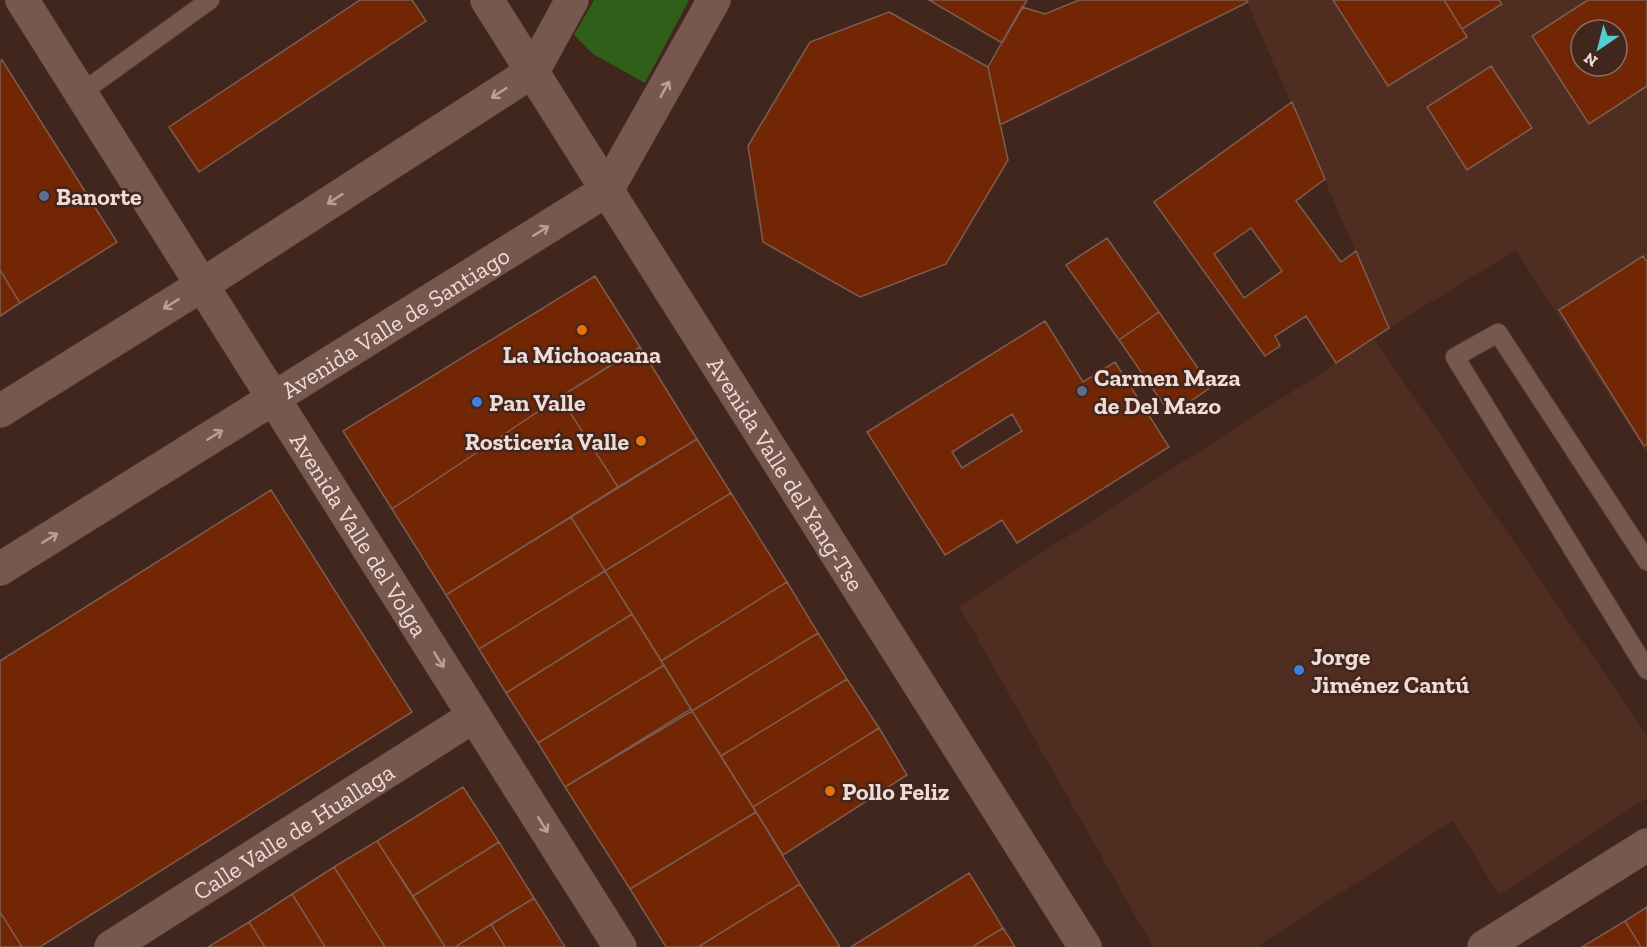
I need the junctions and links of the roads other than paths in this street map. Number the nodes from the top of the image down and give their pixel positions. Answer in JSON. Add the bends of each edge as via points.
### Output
{"nodes":[{"id":1,"x":210,"y":0,"type":"edge"},
{"id":2,"x":487,"y":0,"type":"edge"},
{"id":3,"x":572,"y":0,"type":"edge"},
{"id":4,"x":714,"y":0,"type":"edge"},
{"id":5,"x":15,"y":6,"type":"edge"},
{"id":6,"x":532,"y":71,"type":"junction"},
{"id":7,"x":81,"y":93,"type":"junction"},
{"id":8,"x":607,"y":190,"type":"junction"},
{"id":9,"x":202,"y":285,"type":"junction"},
{"id":10,"x":273,"y":398,"type":"junction"},
{"id":11,"x":0,"y":411,"type":"edge"},
{"id":12,"x":1647,"y":561,"type":"edge"},
{"id":13,"x":0,"y":569,"type":"edge"},
{"id":14,"x":1647,"y":670,"type":"edge"},
{"id":15,"x":474,"y":716,"type":"junction"},
{"id":16,"x":1647,"y":845,"type":"edge"},
{"id":17,"x":111,"y":947,"type":"edge"},
{"id":18,"x":620,"y":947,"type":"edge"},
{"id":19,"x":1085,"y":947,"type":"edge"},
{"id":20,"x":1484,"y":947,"type":"edge"}],
"edges":[{"from":1,"to":7,"type":"lane"},
{"from":2,"to":6,"type":"street","name":"Avenida Valle del Yang-Tse"},
{"from":3,"to":6,"type":"street"},
{"from":8,"to":4,"type":"street","name":"Avenida Valle de Santiago","one_way":true},
{"from":5,"to":7,"type":"street","name":"Avenida Valle del Volga"},
{"from":6,"to":8,"type":"street","name":"Avenida Valle del Yang-Tse"},
{"from":6,"to":9,"type":"street","one_way":true},
{"from":7,"to":9,"type":"street","name":"Avenida Valle del Volga"},
{"from":10,"to":8,"type":"street","name":"Avenida Valle de Santiago","one_way":true},
{"from":8,"to":19,"type":"street","name":"Avenida Valle del Yang-Tse"},
{"from":9,"to":10,"type":"street","name":"Avenida Valle del Volga"},
{"from":9,"to":11,"type":"street","one_way":true},
{"from":13,"to":10,"type":"street","name":"Avenida Valle de Santiago","one_way":true},
{"from":10,"to":15,"type":"street","name":"Avenida Valle del Volga","one_way":true},
{"from":12,"to":14,"type":"lane","via":[[1498,333],[1455,357]]},
{"from":15,"to":17,"type":"street","name":"Calle Valle de Huallaga"},
{"from":15,"to":18,"type":"street","name":"Avenida Valle del Volga","one_way":true},
{"from":16,"to":20,"type":"street"}]}
